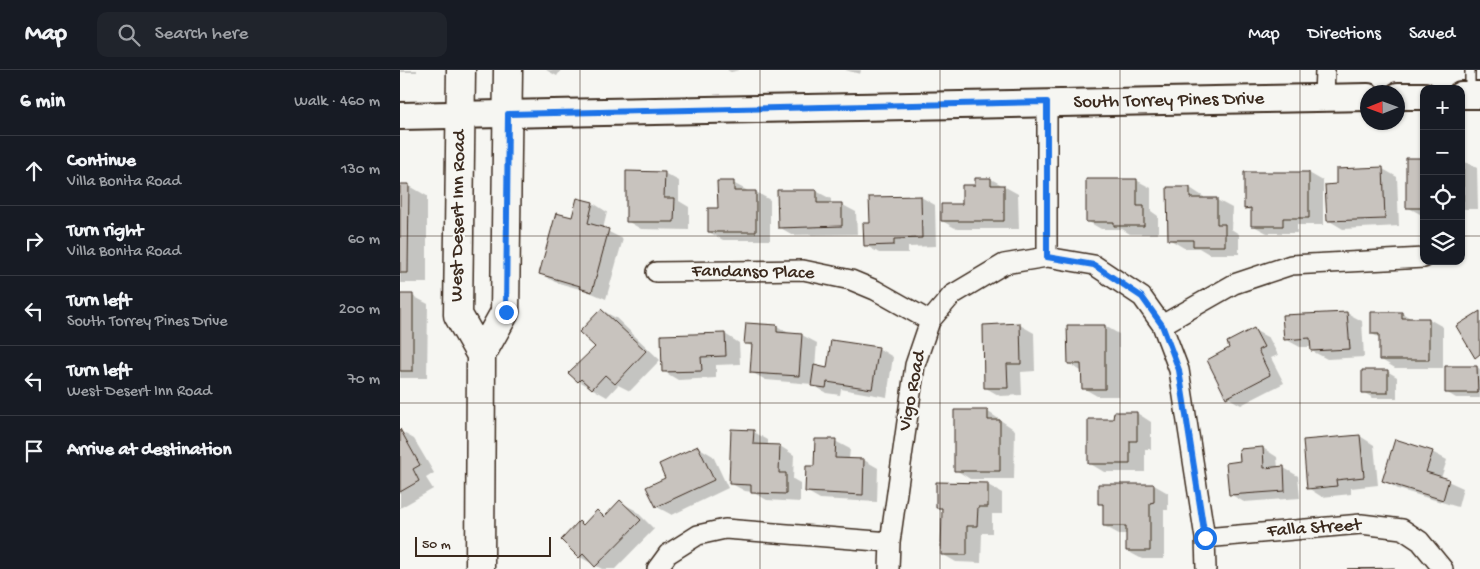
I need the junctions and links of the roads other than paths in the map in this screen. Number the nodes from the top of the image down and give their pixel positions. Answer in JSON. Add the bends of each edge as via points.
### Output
{"nodes":[{"id":1,"x":461,"y":70,"type":"edge"},
{"id":2,"x":508,"y":70,"type":"edge"},
{"id":3,"x":1325,"y":70,"type":"edge"},
{"id":4,"x":1405,"y":96,"type":"edge"},
{"id":5,"x":1420,"y":96,"type":"edge"},
{"id":6,"x":1324,"y":97,"type":"junction"},
{"id":7,"x":1360,"y":97,"type":"edge"},
{"id":8,"x":1047,"y":102,"type":"junction"},
{"id":9,"x":508,"y":114,"type":"junction"},
{"id":10,"x":400,"y":116,"type":"edge"},
{"id":11,"x":460,"y":116,"type":"junction"},
{"id":12,"x":1047,"y":257,"type":"junction"},
{"id":13,"x":1420,"y":258,"type":"edge"},
{"id":14,"x":656,"y":272,"type":"dead end"},
{"id":15,"x":930,"y":322,"type":"junction"},
{"id":16,"x":1162,"y":325,"type":"junction"},
{"id":17,"x":481,"y":355,"type":"junction"},
{"id":18,"x":1205,"y":538,"type":"junction"},
{"id":19,"x":890,"y":542,"type":"junction"},
{"id":20,"x":663,"y":562,"type":"edge"},
{"id":21,"x":480,"y":569,"type":"edge"},
{"id":22,"x":889,"y":569,"type":"edge"},
{"id":23,"x":1206,"y":569,"type":"edge"},
{"id":24,"x":1443,"y":569,"type":"edge"}],
"edges":[{"from":1,"to":11,"type":"main road","name":"West Desert Inn Road"},
{"from":2,"to":9,"type":"main road"},
{"from":3,"to":6,"type":"street"},
{"from":4,"to":5,"type":"main road"},
{"from":6,"to":7,"type":"main road","name":"South Torrey Pines Drive"},
{"from":6,"to":8,"type":"main road","name":"South Torrey Pines Drive"},
{"from":8,"to":9,"type":"main road","name":"South Torrey Pines Drive"},
{"from":8,"to":12,"type":"street"},
{"from":9,"to":11,"type":"main road","name":"South Torrey Pines Drive"},
{"from":9,"to":17,"type":"main road","via":[[506,312]]},
{"from":10,"to":11,"type":"main road","name":"South Torrey Pines Drive"},
{"from":11,"to":17,"type":"main road","name":"West Desert Inn Road","via":[[458,315]]},
{"from":12,"to":15,"type":"street","name":"Vigo Road","via":[[1004,264],[952,295]]},
{"from":12,"to":16,"type":"street","name":"Vigo Road","via":[[1094,265],[1142,297]]},
{"from":13,"to":16,"type":"street","via":[[1291,265],[1234,284]]},
{"from":14,"to":15,"type":"street","name":"Fandanso Place","via":[[803,270],[851,280]]},
{"from":15,"to":19,"type":"street","name":"Vigo Road","via":[[914,364]]},
{"from":16,"to":18,"type":"street","name":"Vigo Road","via":[[1179,370]]},
{"from":17,"to":21,"type":"main road"},
{"from":18,"to":23,"type":"street","name":"Vigo Road"},
{"from":18,"to":24,"type":"street","name":"Falla Street","via":[[1361,524],[1402,529],[1420,541]]},
{"from":19,"to":20,"type":"street","via":[[725,529],[698,535]]},
{"from":19,"to":22,"type":"street","name":"Vigo Road"}]}
